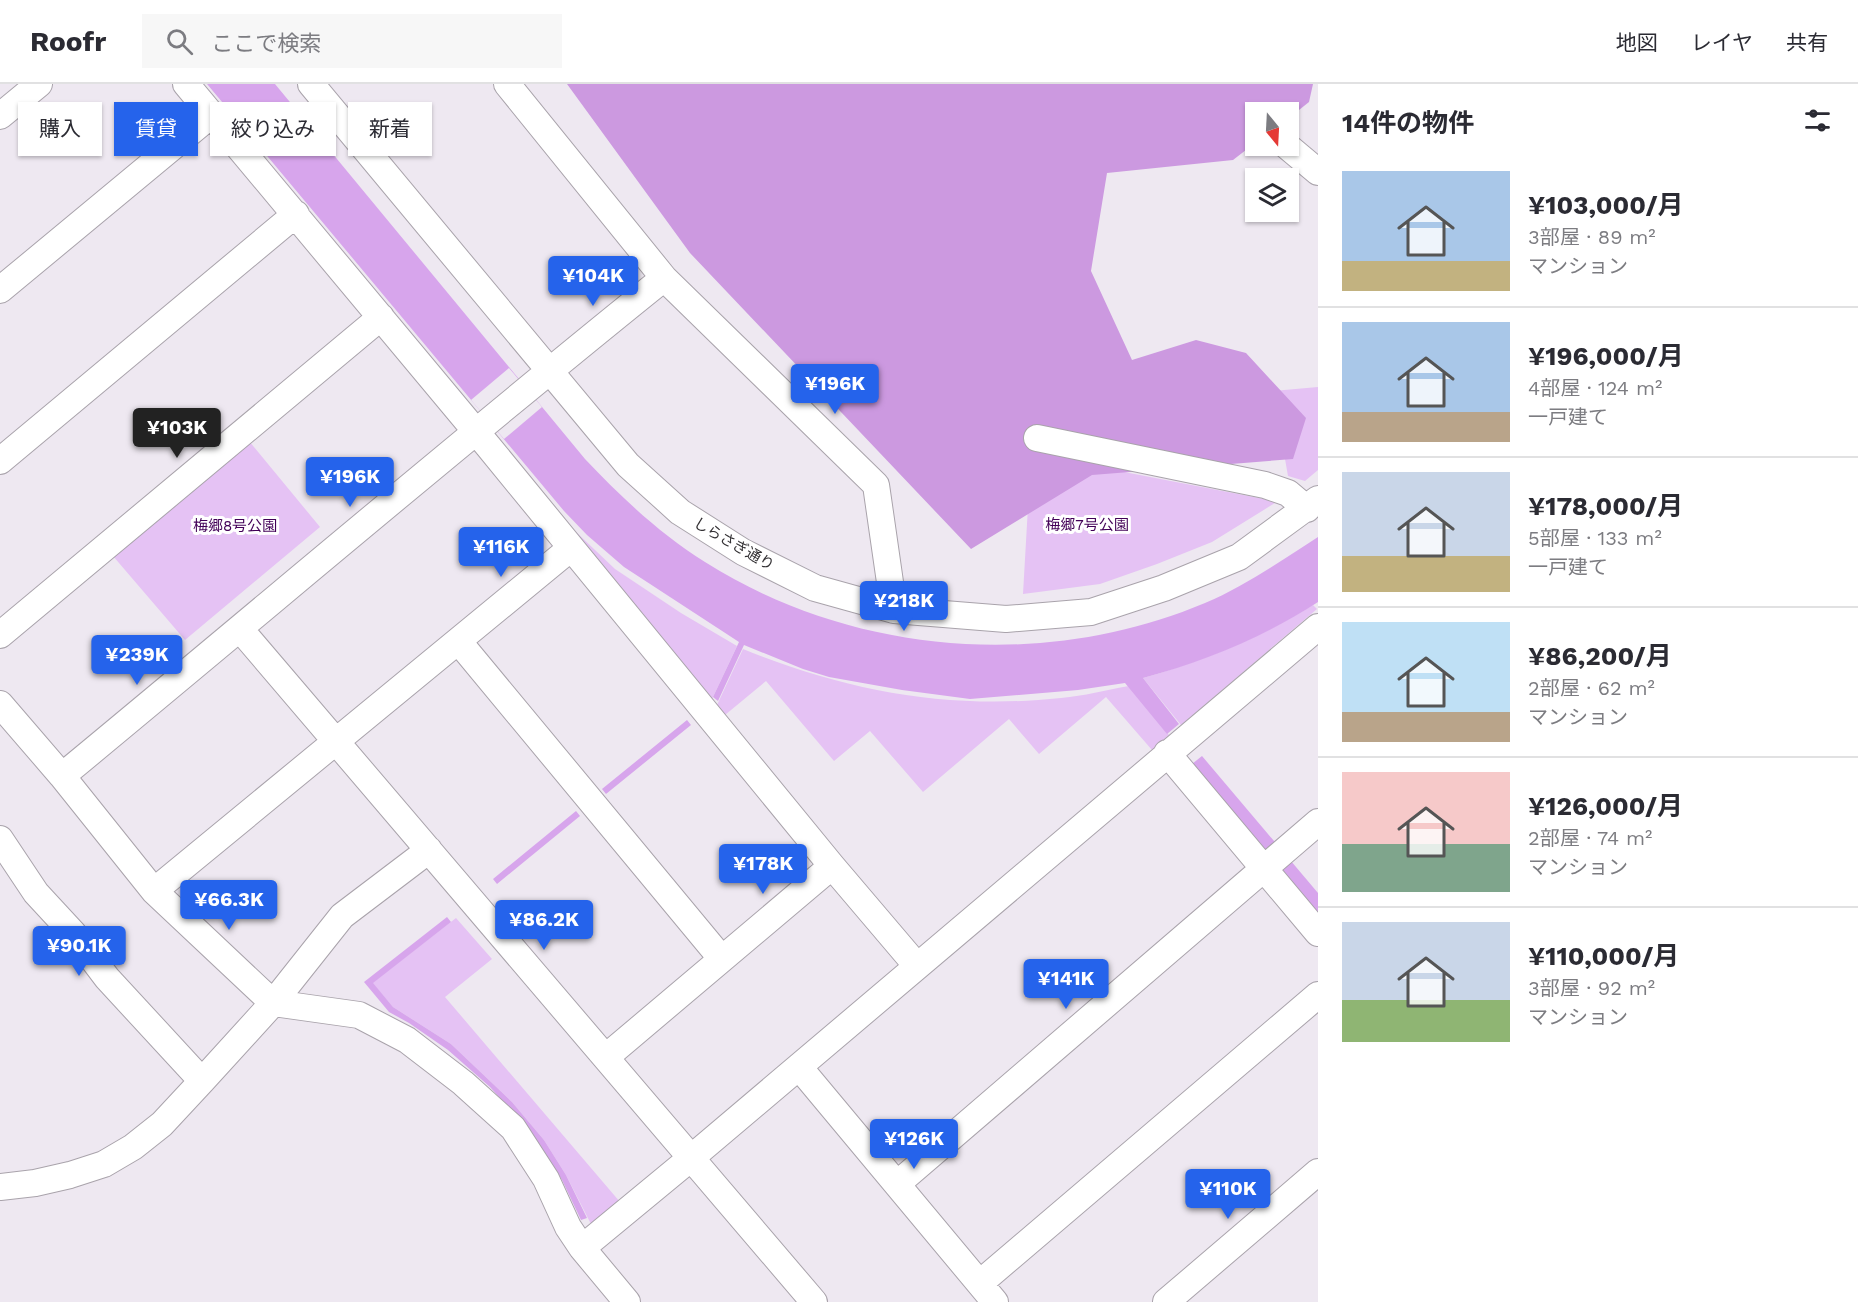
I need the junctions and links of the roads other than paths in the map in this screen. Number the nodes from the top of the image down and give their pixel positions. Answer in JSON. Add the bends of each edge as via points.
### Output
{"nodes":[{"id":1,"x":39,"y":84,"type":"edge"},
{"id":2,"x":186,"y":84,"type":"edge"},
{"id":3,"x":311,"y":84,"type":"edge"},
{"id":4,"x":507,"y":84,"type":"edge"},
{"id":5,"x":210,"y":114,"type":"edge"},
{"id":6,"x":0,"y":116,"type":"edge"},
{"id":7,"x":210,"y":116,"type":"edge"},
{"id":8,"x":246,"y":156,"type":"edge"},
{"id":9,"x":1299,"y":156,"type":"edge"},
{"id":10,"x":1318,"y":172,"type":"edge"},
{"id":11,"x":296,"y":214,"type":"junction"},
{"id":12,"x":664,"y":278,"type":"junction"},
{"id":13,"x":0,"y":290,"type":"edge"},
{"id":14,"x":381,"y":317,"type":"junction"},
{"id":15,"x":539,"y":378,"type":"junction"},
{"id":16,"x":482,"y":426,"type":"junction"},
{"id":17,"x":1037,"y":438,"type":"dead end"},
{"id":18,"x":0,"y":461,"type":"edge"},
{"id":19,"x":1313,"y":504,"type":"edge"},
{"id":20,"x":571,"y":548,"type":"junction"},
{"id":21,"x":894,"y":609,"type":"junction"},
{"id":22,"x":1318,"y":627,"type":"edge"},
{"id":23,"x":240,"y":629,"type":"junction"},
{"id":24,"x":0,"y":635,"type":"edge"},
{"id":25,"x":459,"y":642,"type":"junction"},
{"id":26,"x":0,"y":704,"type":"edge"},
{"id":27,"x":337,"y":741,"type":"junction"},
{"id":28,"x":1167,"y":753,"type":"junction"},
{"id":29,"x":62,"y":776,"type":"junction"},
{"id":30,"x":1318,"y":822,"type":"edge"},
{"id":31,"x":0,"y":839,"type":"edge"},
{"id":32,"x":429,"y":850,"type":"junction"},
{"id":33,"x":832,"y":866,"type":"junction"},
{"id":34,"x":1264,"y":869,"type":"junction"},
{"id":35,"x":154,"y":891,"type":"junction"},
{"id":36,"x":1318,"y":933,"type":"edge"},
{"id":37,"x":721,"y":958,"type":"junction"},
{"id":38,"x":917,"y":966,"type":"junction"},
{"id":39,"x":1318,"y":995,"type":"edge"},
{"id":40,"x":273,"y":1003,"type":"junction"},
{"id":41,"x":606,"y":1057,"type":"junction"},
{"id":42,"x":799,"y":1067,"type":"junction"},
{"id":43,"x":202,"y":1081,"type":"junction"},
{"id":44,"x":691,"y":1158,"type":"junction"},
{"id":45,"x":1318,"y":1172,"type":"edge"},
{"id":46,"x":897,"y":1184,"type":"junction"},
{"id":47,"x":0,"y":1187,"type":"edge"},
{"id":48,"x":582,"y":1248,"type":"junction"},
{"id":49,"x":988,"y":1292,"type":"edge"},
{"id":50,"x":627,"y":1302,"type":"edge"},
{"id":51,"x":814,"y":1302,"type":"edge"},
{"id":52,"x":1166,"y":1302,"type":"edge"}],
"edges":[{"from":1,"to":6,"type":"street"},
{"from":2,"to":5,"type":"street"},
{"from":3,"to":15,"type":"street","name":"しらさぎ通り"},
{"from":4,"to":12,"type":"street"},
{"from":7,"to":13,"type":"street"},
{"from":8,"to":11,"type":"street"},
{"from":9,"to":10,"type":"street"},
{"from":11,"to":14,"type":"street"},
{"from":11,"to":18,"type":"street"},
{"from":12,"to":15,"type":"street"},
{"from":12,"to":21,"type":"street","via":[[876,485]]},
{"from":14,"to":16,"type":"street"},
{"from":14,"to":24,"type":"street"},
{"from":15,"to":16,"type":"street"},
{"from":15,"to":21,"type":"street","name":"しらさぎ通り","via":[[680,512],[743,552],[815,588]]},
{"from":16,"to":20,"type":"street"},
{"from":16,"to":23,"type":"street"},
{"from":17,"to":19,"type":"street","via":[[1265,485]]},
{"from":19,"to":21,"type":"street","name":"しらさぎ通り","via":[[1239,557],[1091,612],[1006,619]]},
{"from":20,"to":25,"type":"street"},
{"from":20,"to":33,"type":"street"},
{"from":22,"to":28,"type":"street"},
{"from":23,"to":27,"type":"street"},
{"from":23,"to":29,"type":"street"},
{"from":25,"to":27,"type":"street"},
{"from":25,"to":37,"type":"street"},
{"from":26,"to":29,"type":"street"},
{"from":27,"to":32,"type":"street"},
{"from":27,"to":35,"type":"street"},
{"from":28,"to":34,"type":"street"},
{"from":28,"to":38,"type":"street"},
{"from":29,"to":35,"type":"street"},
{"from":30,"to":34,"type":"street"},
{"from":31,"to":43,"type":"street","via":[[36,893],[107,978]]},
{"from":32,"to":40,"type":"street","via":[[342,916]]},
{"from":32,"to":41,"type":"street"},
{"from":33,"to":37,"type":"street"},
{"from":33,"to":38,"type":"street"},
{"from":34,"to":36,"type":"street"},
{"from":34,"to":46,"type":"street"},
{"from":35,"to":40,"type":"street"},
{"from":37,"to":41,"type":"street"},
{"from":38,"to":42,"type":"street"},
{"from":39,"to":49,"type":"street"},
{"from":40,"to":43,"type":"street"},
{"from":40,"to":48,"type":"street","via":[[359,1015],[407,1040],[463,1083],[513,1128],[546,1179]]},
{"from":41,"to":44,"type":"street"},
{"from":42,"to":44,"type":"street"},
{"from":42,"to":46,"type":"street"},
{"from":43,"to":47,"type":"street","via":[[162,1124],[134,1147],[104,1164],[35,1183]]},
{"from":44,"to":48,"type":"street"},
{"from":44,"to":51,"type":"street"},
{"from":45,"to":52,"type":"street"},
{"from":46,"to":49,"type":"street"},
{"from":48,"to":50,"type":"street"}]}
